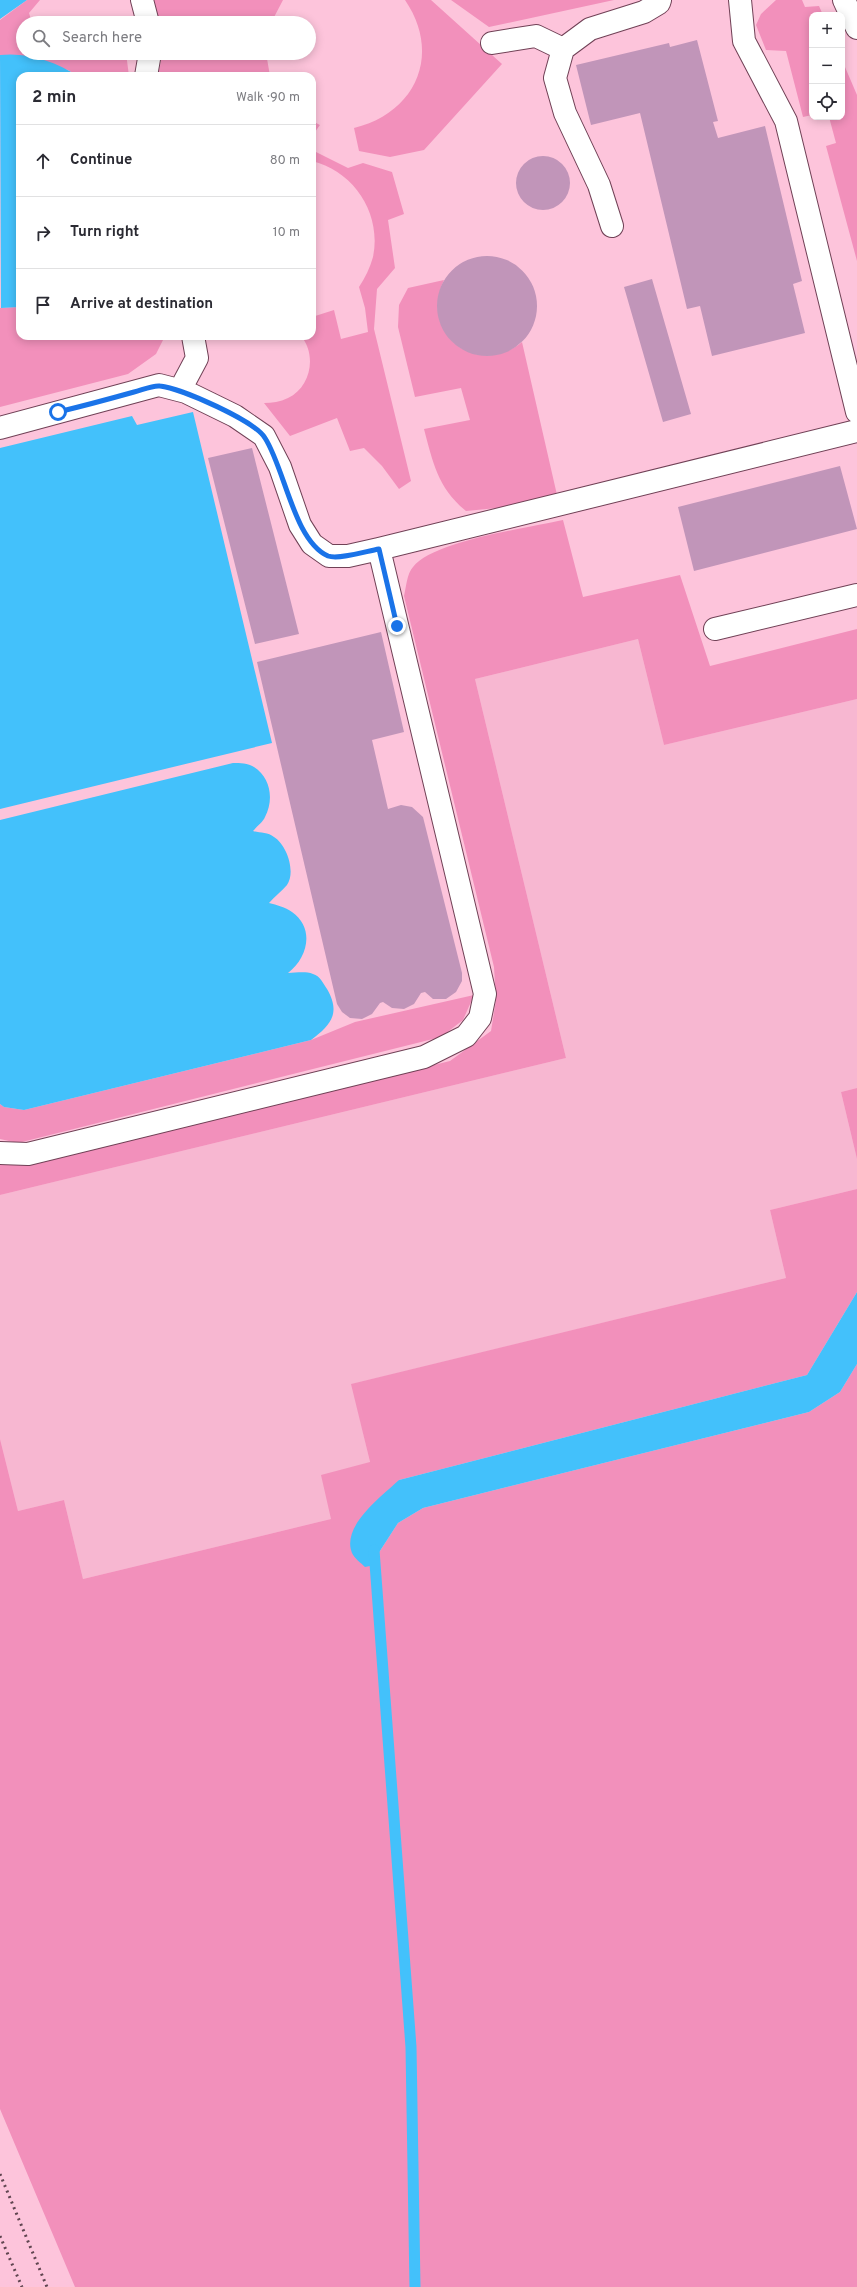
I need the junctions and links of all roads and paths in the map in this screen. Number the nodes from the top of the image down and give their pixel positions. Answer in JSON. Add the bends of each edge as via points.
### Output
{"nodes":[{"id":1,"x":142,"y":0,"type":"edge"},
{"id":2,"x":740,"y":0,"type":"edge"},
{"id":3,"x":844,"y":0,"type":"edge"},
{"id":4,"x":665,"y":1,"type":"edge"},
{"id":5,"x":146,"y":16,"type":"edge"},
{"id":6,"x":857,"y":28,"type":"edge"},
{"id":7,"x":492,"y":43,"type":"dead end"},
{"id":8,"x":563,"y":49,"type":"junction"},
{"id":9,"x":149,"y":60,"type":"edge"},
{"id":10,"x":147,"y":72,"type":"edge"},
{"id":11,"x":612,"y":226,"type":"dead end"},
{"id":12,"x":194,"y":340,"type":"edge"},
{"id":13,"x":180,"y":390,"type":"junction"},
{"id":14,"x":857,"y":412,"type":"edge"},
{"id":15,"x":0,"y":428,"type":"edge"},
{"id":16,"x":857,"y":431,"type":"edge"},
{"id":17,"x":379,"y":549,"type":"junction"},
{"id":18,"x":857,"y":595,"type":"edge"},
{"id":19,"x":715,"y":629,"type":"dead end"},
{"id":20,"x":0,"y":1153,"type":"edge"}],
"edges":[{"from":1,"to":5,"type":"lane"},
{"from":2,"to":14,"type":"lane","via":[[744,41],[786,121]]},
{"from":3,"to":6,"type":"lane"},
{"from":4,"to":8,"type":"lane","via":[[644,12],[590,29]]},
{"from":7,"to":8,"type":"lane","via":[[536,36]]},
{"from":8,"to":11,"type":"lane","via":[[555,78],[565,113],[600,185]]},
{"from":9,"to":10,"type":"lane"},
{"from":12,"to":13,"type":"lane","via":[[197,358]]},
{"from":13,"to":15,"type":"lane","via":[[159,386]]},
{"from":13,"to":17,"type":"lane","via":[[235,416],[264,436],[280,467],[300,526],[312,544],[329,556],[348,556]]},
{"from":16,"to":17,"type":"lane"},
{"from":17,"to":20,"type":"lane","via":[[485,994],[480,1018],[466,1036],[424,1057],[28,1154]]},
{"from":18,"to":19,"type":"lane"}]}
